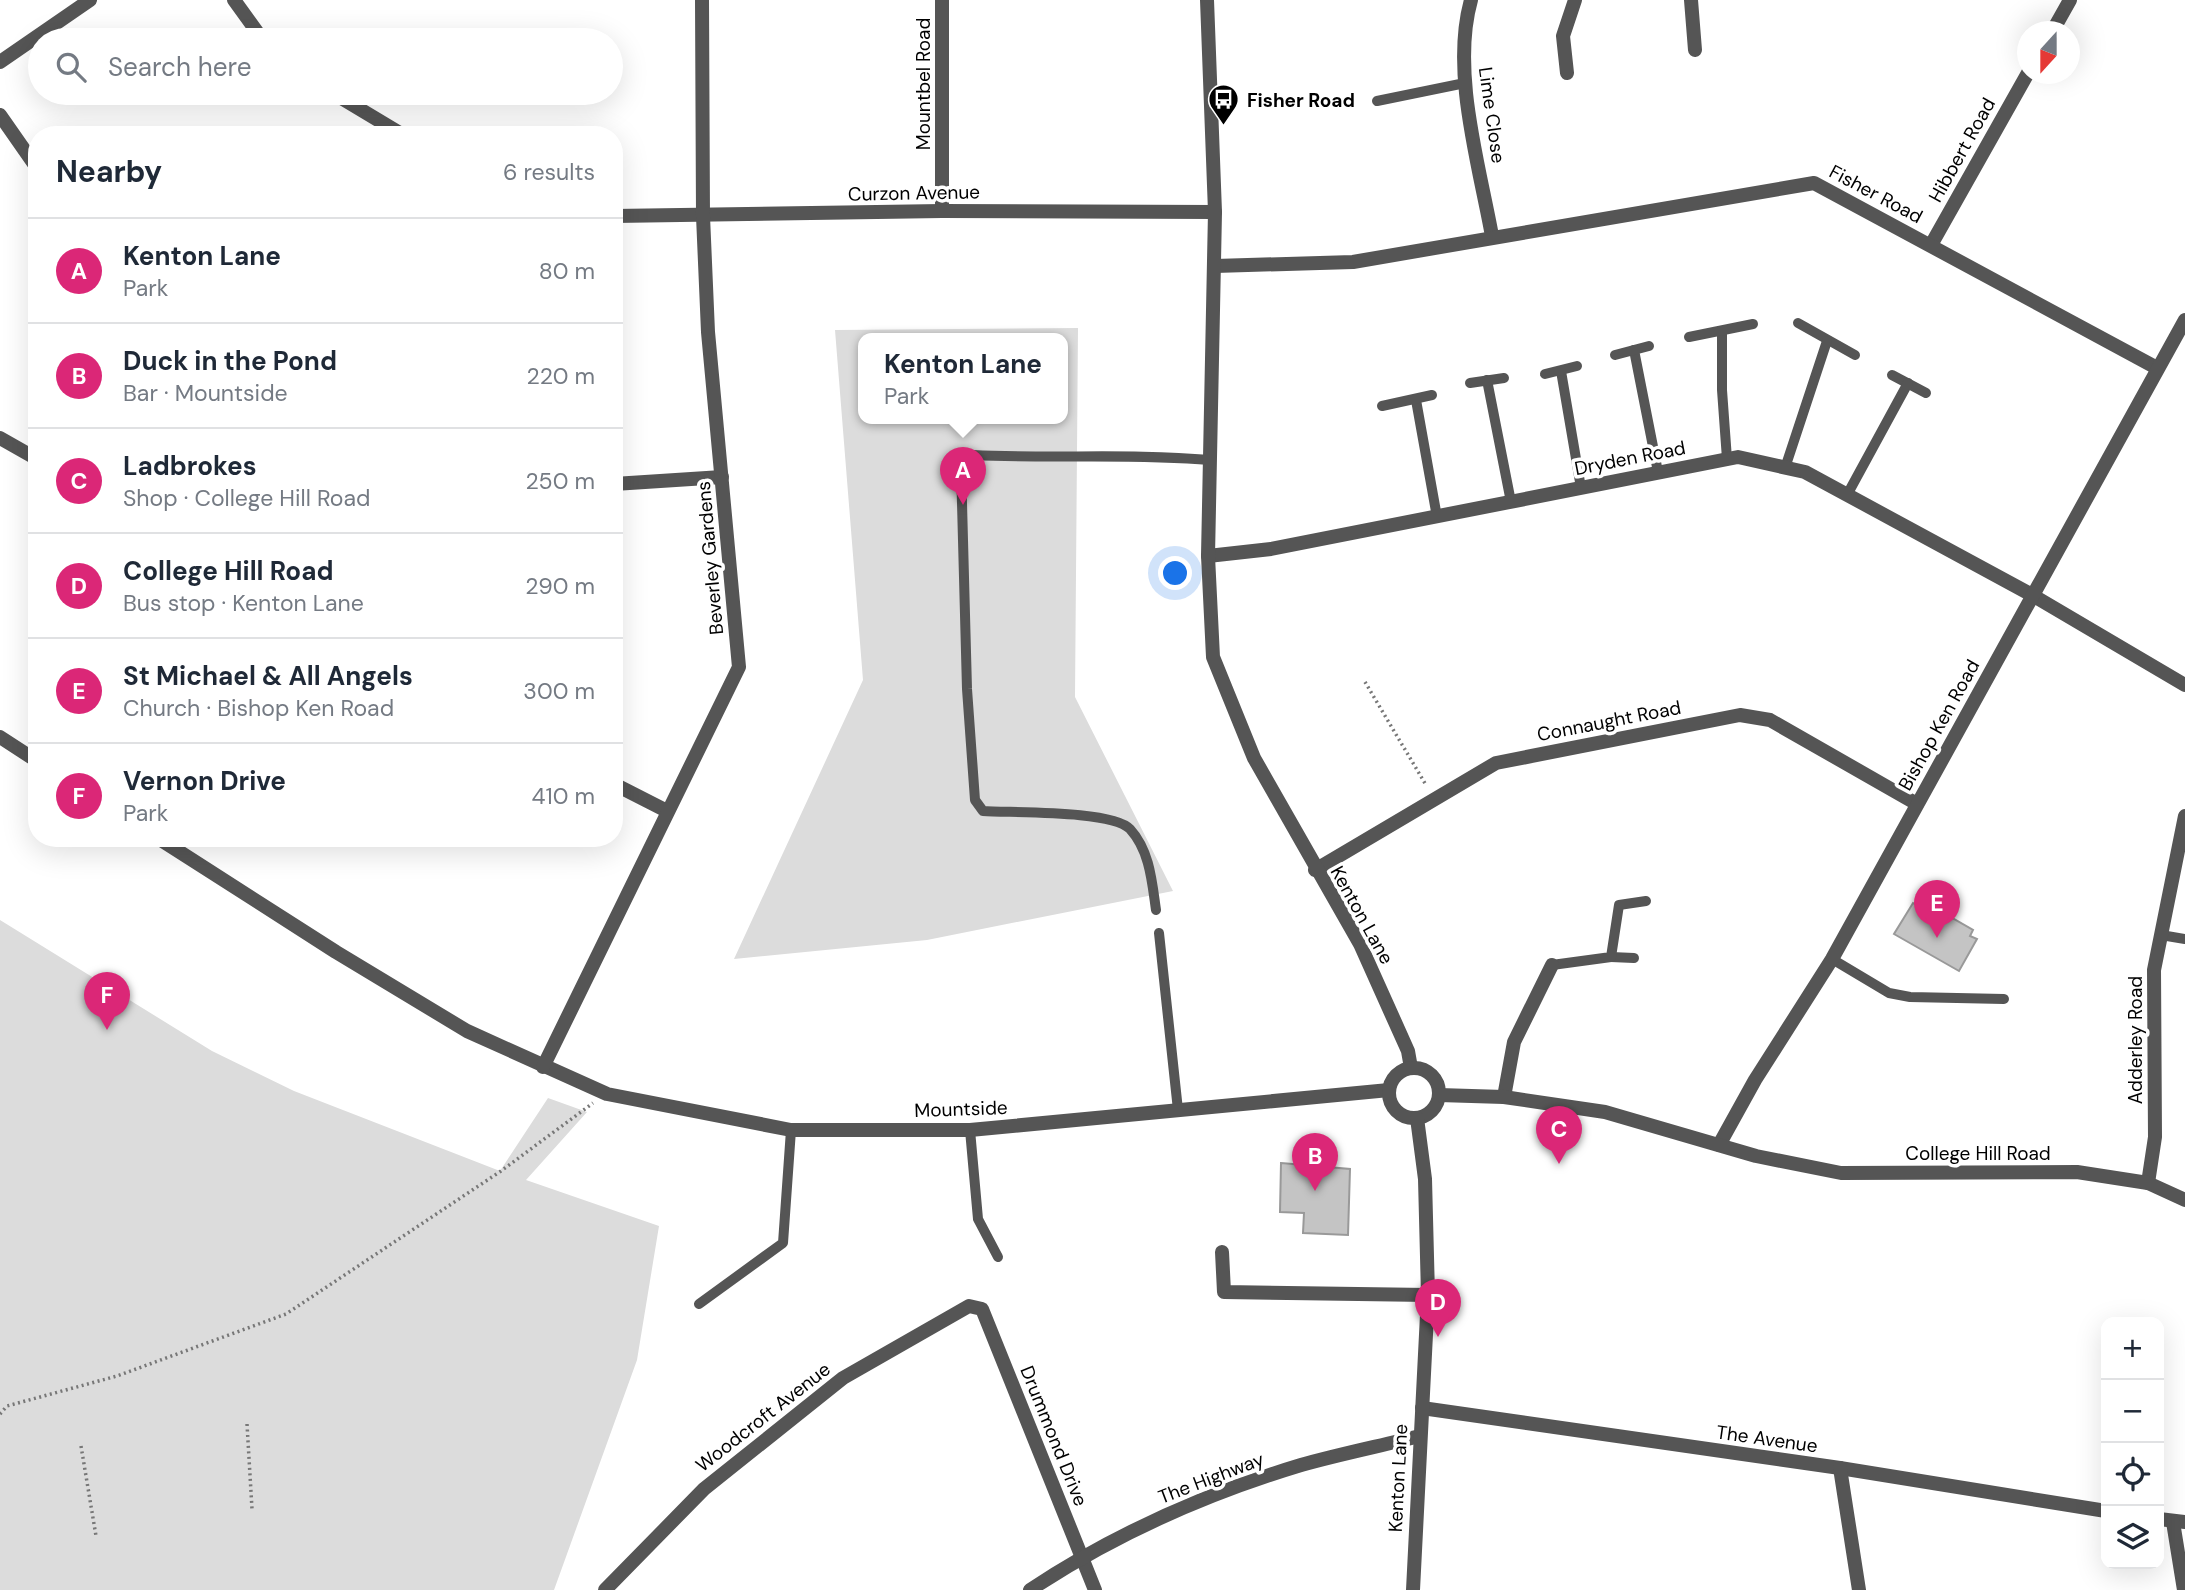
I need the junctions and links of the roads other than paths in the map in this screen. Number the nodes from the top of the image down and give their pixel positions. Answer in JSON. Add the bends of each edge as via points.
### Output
{"nodes":[{"id":1,"x":90,"y":0,"type":"edge"},
{"id":2,"x":234,"y":0,"type":"edge"},
{"id":3,"x":702,"y":0,"type":"edge"},
{"id":4,"x":942,"y":0,"type":"edge"},
{"id":5,"x":1207,"y":0,"type":"edge"},
{"id":6,"x":1471,"y":0,"type":"edge"},
{"id":7,"x":1575,"y":0,"type":"edge"},
{"id":8,"x":1690,"y":0,"type":"edge"},
{"id":9,"x":2070,"y":0,"type":"edge"},
{"id":10,"x":2058,"y":21,"type":"edge"},
{"id":11,"x":49,"y":28,"type":"edge"},
{"id":12,"x":254,"y":28,"type":"edge"},
{"id":13,"x":28,"y":43,"type":"edge"},
{"id":14,"x":1695,"y":50,"type":"dead end"},
{"id":15,"x":0,"y":62,"type":"edge"},
{"id":16,"x":1567,"y":73,"type":"dead end"},
{"id":17,"x":1465,"y":83,"type":"junction"},
{"id":18,"x":2022,"y":84,"type":"edge"},
{"id":19,"x":1377,"y":101,"type":"dead end"},
{"id":20,"x":353,"y":105,"type":"edge"},
{"id":21,"x":0,"y":115,"type":"edge"},
{"id":22,"x":388,"y":126,"type":"edge"},
{"id":23,"x":28,"y":154,"type":"edge"},
{"id":24,"x":942,"y":211,"type":"junction"},
{"id":25,"x":1215,"y":212,"type":"junction"},
{"id":26,"x":623,"y":216,"type":"edge"},
{"id":27,"x":703,"y":216,"type":"junction"},
{"id":28,"x":1492,"y":236,"type":"junction"},
{"id":29,"x":1931,"y":245,"type":"junction"},
{"id":30,"x":1215,"y":266,"type":"junction"},
{"id":31,"x":2185,"y":320,"type":"edge"},
{"id":32,"x":1798,"y":323,"type":"dead end"},
{"id":33,"x":1753,"y":324,"type":"dead end"},
{"id":34,"x":1722,"y":332,"type":"junction"},
{"id":35,"x":1689,"y":337,"type":"dead end"},
{"id":36,"x":1827,"y":341,"type":"junction"},
{"id":37,"x":1649,"y":346,"type":"dead end"},
{"id":38,"x":1634,"y":350,"type":"junction"},
{"id":39,"x":1615,"y":355,"type":"dead end"},
{"id":40,"x":1855,"y":355,"type":"dead end"},
{"id":41,"x":1577,"y":366,"type":"dead end"},
{"id":42,"x":2157,"y":368,"type":"junction"},
{"id":43,"x":1561,"y":371,"type":"junction"},
{"id":44,"x":1545,"y":374,"type":"dead end"},
{"id":45,"x":1892,"y":375,"type":"dead end"},
{"id":46,"x":1504,"y":378,"type":"dead end"},
{"id":47,"x":1486,"y":380,"type":"junction"},
{"id":48,"x":1470,"y":383,"type":"dead end"},
{"id":49,"x":1908,"y":383,"type":"junction"},
{"id":50,"x":1926,"y":393,"type":"dead end"},
{"id":51,"x":1432,"y":395,"type":"dead end"},
{"id":52,"x":1416,"y":400,"type":"junction"},
{"id":53,"x":1382,"y":407,"type":"dead end"},
{"id":54,"x":0,"y":438,"type":"edge"},
{"id":55,"x":28,"y":454,"type":"edge"},
{"id":56,"x":1727,"y":459,"type":"junction"},
{"id":57,"x":1210,"y":460,"type":"junction"},
{"id":58,"x":1786,"y":465,"type":"junction"},
{"id":59,"x":1658,"y":472,"type":"junction"},
{"id":60,"x":722,"y":477,"type":"junction"},
{"id":61,"x":623,"y":483,"type":"edge"},
{"id":62,"x":1581,"y":488,"type":"junction"},
{"id":63,"x":1847,"y":495,"type":"junction"},
{"id":64,"x":1511,"y":502,"type":"junction"},
{"id":65,"x":1437,"y":517,"type":"junction"},
{"id":66,"x":1208,"y":556,"type":"junction"},
{"id":67,"x":2032,"y":595,"type":"junction"},
{"id":68,"x":2185,"y":685,"type":"edge"},
{"id":69,"x":0,"y":737,"type":"edge"},
{"id":70,"x":28,"y":755,"type":"edge"},
{"id":71,"x":623,"y":789,"type":"edge"},
{"id":72,"x":1917,"y":804,"type":"junction"},
{"id":73,"x":667,"y":811,"type":"junction"},
{"id":74,"x":2185,"y":816,"type":"edge"},
{"id":75,"x":172,"y":847,"type":"edge"},
{"id":76,"x":1315,"y":870,"type":"junction"},
{"id":77,"x":1646,"y":901,"type":"dead end"},
{"id":78,"x":1156,"y":910,"type":"dead end"},
{"id":79,"x":1159,"y":933,"type":"dead end"},
{"id":80,"x":2161,"y":935,"type":"junction"},
{"id":81,"x":2185,"y":939,"type":"edge"},
{"id":82,"x":1611,"y":957,"type":"junction"},
{"id":83,"x":1634,"y":958,"type":"dead end"},
{"id":84,"x":1832,"y":959,"type":"junction"},
{"id":85,"x":1552,"y":965,"type":"joint"},
{"id":86,"x":2004,"y":999,"type":"dead end"},
{"id":87,"x":543,"y":1067,"type":"junction"},
{"id":88,"x":1410,"y":1068,"type":"junction"},
{"id":89,"x":1389,"y":1090,"type":"junction"},
{"id":90,"x":1439,"y":1094,"type":"junction"},
{"id":91,"x":1504,"y":1097,"type":"junction"},
{"id":92,"x":1178,"y":1110,"type":"junction"},
{"id":93,"x":1417,"y":1118,"type":"junction"},
{"id":94,"x":791,"y":1130,"type":"junction"},
{"id":95,"x":970,"y":1130,"type":"junction"},
{"id":96,"x":1719,"y":1145,"type":"junction"},
{"id":97,"x":2148,"y":1183,"type":"junction"},
{"id":98,"x":2185,"y":1200,"type":"edge"},
{"id":99,"x":1222,"y":1252,"type":"dead end"},
{"id":100,"x":998,"y":1257,"type":"dead end"},
{"id":101,"x":1428,"y":1294,"type":"junction"},
{"id":102,"x":699,"y":1304,"type":"dead end"},
{"id":103,"x":969,"y":1306,"type":"joint"},
{"id":104,"x":1422,"y":1408,"type":"junction"},
{"id":105,"x":1420,"y":1436,"type":"junction"},
{"id":106,"x":1840,"y":1468,"type":"junction"},
{"id":107,"x":2101,"y":1510,"type":"edge"},
{"id":108,"x":2172,"y":1521,"type":"edge"},
{"id":109,"x":1081,"y":1556,"type":"junction"},
{"id":110,"x":605,"y":1590,"type":"edge"},
{"id":111,"x":1030,"y":1590,"type":"edge"},
{"id":112,"x":1094,"y":1590,"type":"edge"},
{"id":113,"x":1413,"y":1590,"type":"edge"},
{"id":114,"x":1859,"y":1590,"type":"edge"},
{"id":115,"x":2184,"y":1590,"type":"edge"}],
"edges":[{"from":1,"to":11,"type":"street"},
{"from":2,"to":12,"type":"street"},
{"from":3,"to":27,"type":"street","name":"Beverley Gardens"},
{"from":4,"to":24,"type":"street","name":"Mountbel Road"},
{"from":5,"to":25,"type":"street","name":"Kenton Lane"},
{"from":6,"to":17,"type":"street","name":"Lime Close","via":[[1464,27]]},
{"from":7,"to":16,"type":"street","via":[[1563,36]]},
{"from":8,"to":14,"type":"street"},
{"from":9,"to":10,"type":"street"},
{"from":13,"to":15,"type":"street"},
{"from":17,"to":19,"type":"lane"},
{"from":17,"to":28,"type":"street","name":"Lime Close"},
{"from":18,"to":29,"type":"street","name":"Hibbert Road"},
{"from":20,"to":22,"type":"street"},
{"from":21,"to":23,"type":"street"},
{"from":24,"to":25,"type":"street","name":"Curzon Avenue"},
{"from":24,"to":27,"type":"street","name":"Curzon Avenue"},
{"from":25,"to":30,"type":"street","name":"Kenton Lane"},
{"from":26,"to":27,"type":"street","name":"Curzon Avenue"},
{"from":27,"to":60,"type":"street","name":"Beverley Gardens"},
{"from":28,"to":29,"type":"street","name":"Fisher Road","via":[[1814,183]]},
{"from":28,"to":30,"type":"street","name":"Fisher Road","via":[[1353,262]]},
{"from":29,"to":42,"type":"street","name":"Fisher Road"},
{"from":30,"to":57,"type":"street","name":"Kenton Lane"},
{"from":31,"to":42,"type":"street","name":"Bishop Ken Road"},
{"from":32,"to":36,"type":"lane"},
{"from":33,"to":34,"type":"lane"},
{"from":34,"to":35,"type":"lane"},
{"from":34,"to":56,"type":"lane"},
{"from":36,"to":40,"type":"lane"},
{"from":36,"to":58,"type":"lane"},
{"from":37,"to":38,"type":"lane"},
{"from":38,"to":39,"type":"lane"},
{"from":38,"to":59,"type":"lane"},
{"from":41,"to":43,"type":"lane"},
{"from":42,"to":67,"type":"street","name":"Bishop Ken Road"},
{"from":43,"to":44,"type":"lane"},
{"from":43,"to":62,"type":"lane"},
{"from":45,"to":49,"type":"lane"},
{"from":46,"to":47,"type":"lane"},
{"from":47,"to":48,"type":"lane"},
{"from":47,"to":64,"type":"lane"},
{"from":49,"to":50,"type":"lane"},
{"from":49,"to":63,"type":"lane"},
{"from":51,"to":52,"type":"lane"},
{"from":52,"to":53,"type":"lane"},
{"from":52,"to":65,"type":"lane"},
{"from":54,"to":55,"type":"street"},
{"from":56,"to":58,"type":"street","name":"Dryden Road"},
{"from":56,"to":59,"type":"street","name":"Dryden Road"},
{"from":57,"to":66,"type":"street","name":"Kenton Lane"},
{"from":57,"to":78,"type":"lane","via":[[1143,454],[1048,459],[973,455],[961,467],[975,800],[983,811],[1109,817],[1129,828],[1149,863]]},
{"from":58,"to":63,"type":"street","name":"Dryden Road"},
{"from":59,"to":62,"type":"street","name":"Dryden Road"},
{"from":60,"to":61,"type":"street"},
{"from":60,"to":73,"type":"street","name":"Beverley Gardens","via":[[739,667]]},
{"from":62,"to":64,"type":"street","name":"Dryden Road"},
{"from":63,"to":67,"type":"street","name":"Dryden Road"},
{"from":64,"to":65,"type":"street","name":"Dryden Road"},
{"from":65,"to":66,"type":"street","name":"Dryden Road","via":[[1271,549]]},
{"from":66,"to":76,"type":"street","name":"Kenton Lane","via":[[1213,657],[1254,758]]},
{"from":67,"to":68,"type":"street"},
{"from":67,"to":72,"type":"street","name":"Bishop Ken Road"},
{"from":69,"to":70,"type":"street"},
{"from":71,"to":73,"type":"street"},
{"from":72,"to":76,"type":"street","name":"Connaught Road","via":[[1770,720],[1740,715],[1496,762]]},
{"from":72,"to":84,"type":"street","name":"Bishop Ken Road"},
{"from":73,"to":87,"type":"street","name":"Beverley Gardens"},
{"from":74,"to":80,"type":"street","name":"Adderley Road"},
{"from":75,"to":87,"type":"street","name":"Mountside","via":[[467,1031]]},
{"from":76,"to":88,"type":"street","name":"Kenton Lane","via":[[1360,944],[1408,1051]]},
{"from":77,"to":82,"type":"lane","via":[[1619,905]]},
{"from":79,"to":92,"type":"lane"},
{"from":80,"to":81,"type":"lane"},
{"from":80,"to":97,"type":"street","name":"Adderley Road","via":[[2154,970],[2155,1137]]},
{"from":82,"to":83,"type":"lane"},
{"from":82,"to":85,"type":"lane"},
{"from":84,"to":86,"type":"lane","via":[[1889,993]]},
{"from":84,"to":96,"type":"street","name":"Bishop Ken Road"},
{"from":85,"to":91,"type":"street","via":[[1514,1042]]},
{"from":87,"to":94,"type":"street","name":"Mountside","via":[[607,1094]]},
{"from":88,"to":89,"type":"street","via":[[1396,1075]]},
{"from":88,"to":90,"type":"street","via":[[1431,1075]]},
{"from":89,"to":92,"type":"street","name":"Mountside"},
{"from":89,"to":93,"type":"street","via":[[1396,1111]]},
{"from":90,"to":91,"type":"street","name":"College Hill Road"},
{"from":90,"to":93,"type":"street","via":[[1430,1112]]},
{"from":91,"to":96,"type":"street","name":"College Hill Road","via":[[1605,1112]]},
{"from":92,"to":95,"type":"street","name":"Mountside"},
{"from":93,"to":101,"type":"street","name":"Kenton Lane","via":[[1425,1179]]},
{"from":94,"to":95,"type":"street","name":"Mountside"},
{"from":94,"to":102,"type":"lane","via":[[783,1243]]},
{"from":95,"to":100,"type":"lane","via":[[978,1219]]},
{"from":96,"to":97,"type":"street","name":"College Hill Road","via":[[1841,1173],[2077,1172]]},
{"from":97,"to":98,"type":"street","name":"College Hill Road"},
{"from":99,"to":101,"type":"street","via":[[1224,1292]]},
{"from":101,"to":104,"type":"street","name":"Kenton Lane"},
{"from":103,"to":109,"type":"street","name":"Drummond Drive","via":[[982,1309]]},
{"from":103,"to":110,"type":"street","name":"Woodcroft Avenue","via":[[843,1378],[704,1489]]},
{"from":104,"to":105,"type":"street","name":"Kenton Lane"},
{"from":104,"to":106,"type":"street","name":"The Avenue"},
{"from":105,"to":109,"type":"street","name":"The Highway","via":[[1301,1465],[1209,1497]]},
{"from":105,"to":113,"type":"street","name":"Kenton Lane"},
{"from":106,"to":107,"type":"street","name":"The Avenue"},
{"from":106,"to":114,"type":"street"},
{"from":108,"to":115,"type":"street"},
{"from":109,"to":111,"type":"street","name":"The Highway"},
{"from":109,"to":112,"type":"street","name":"Drummond Drive"}]}
